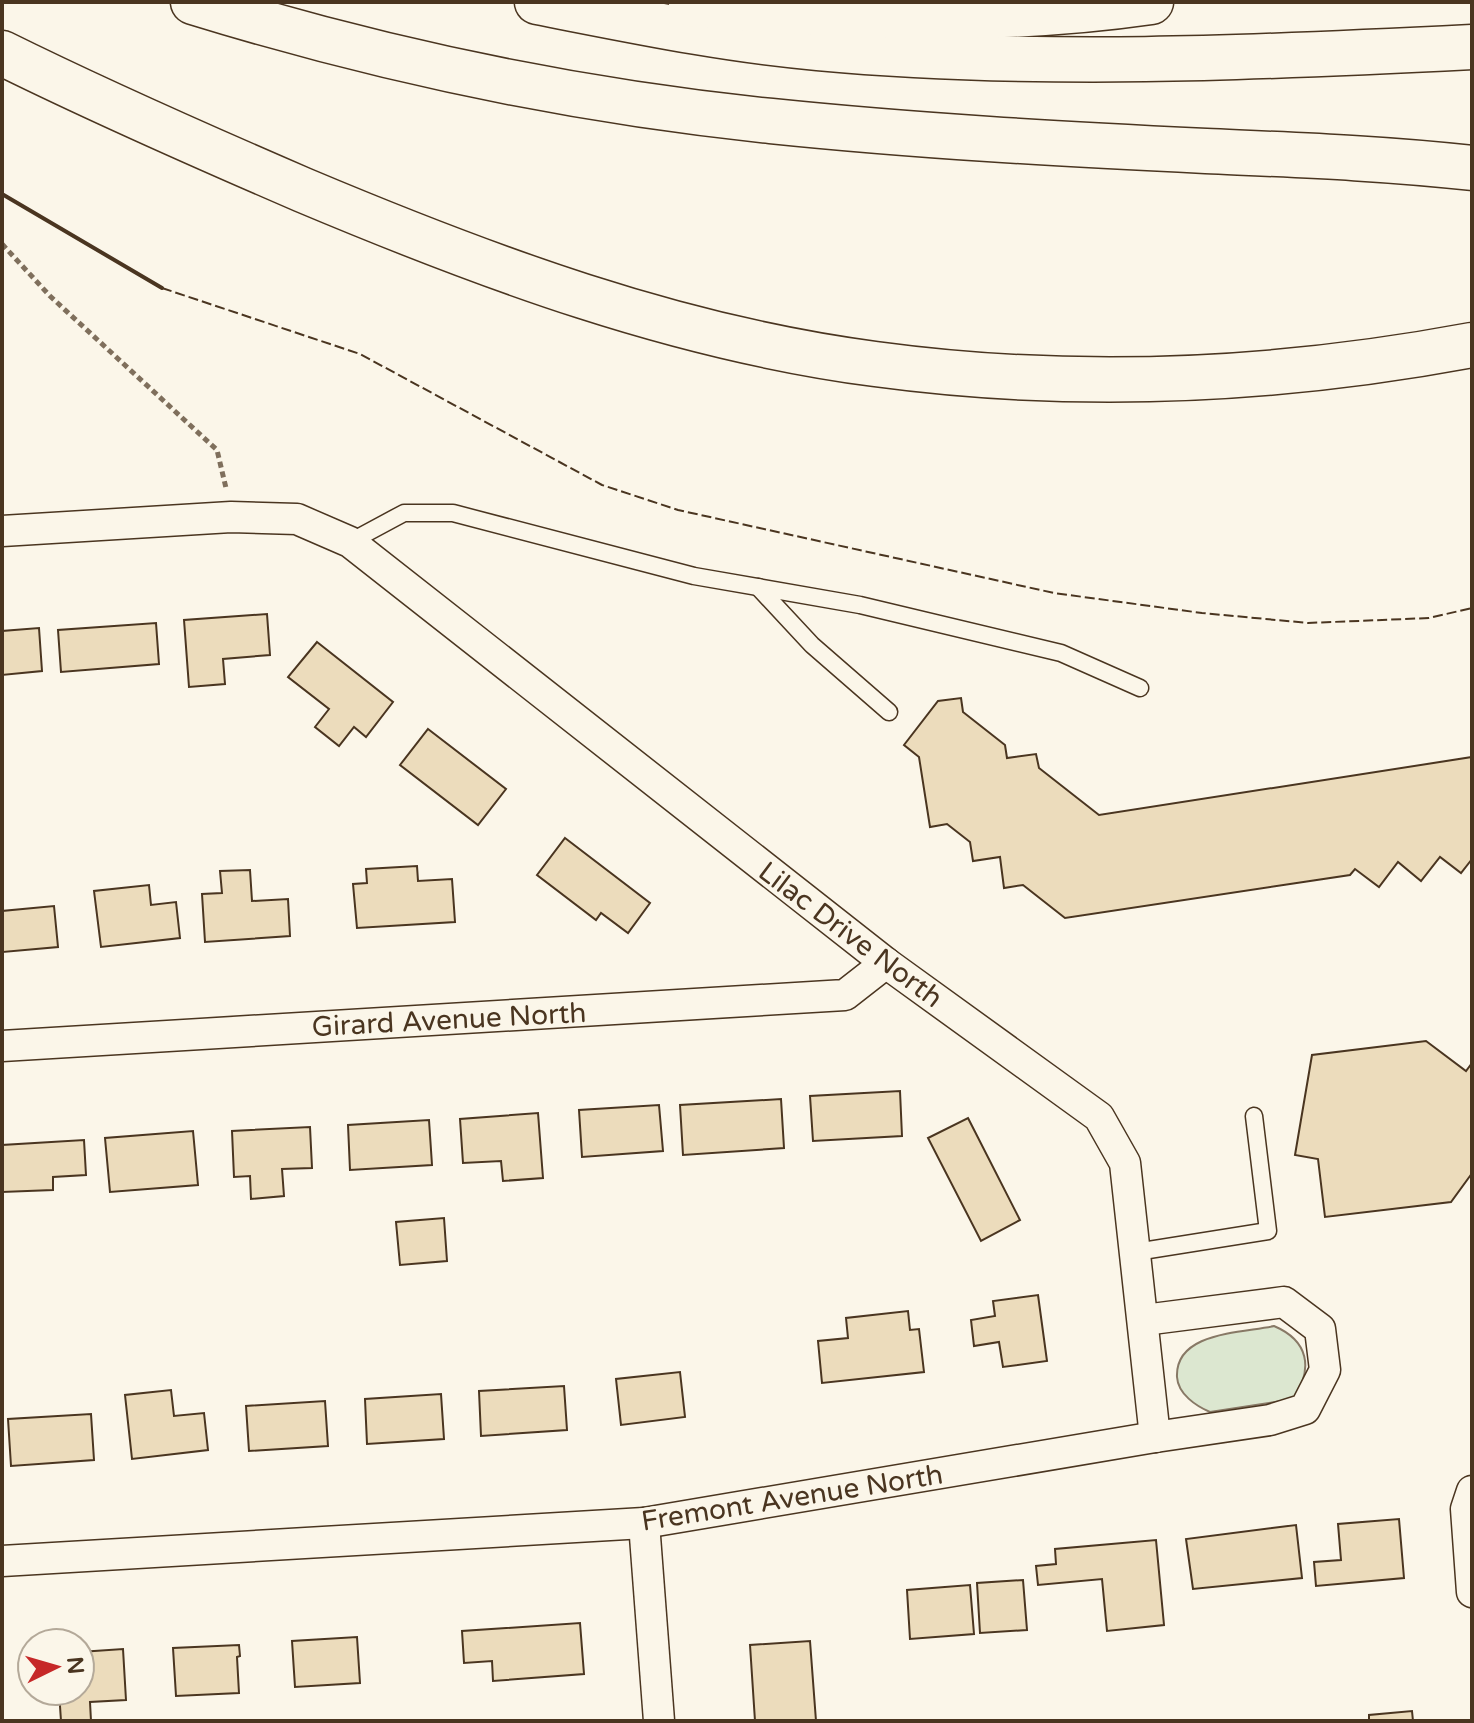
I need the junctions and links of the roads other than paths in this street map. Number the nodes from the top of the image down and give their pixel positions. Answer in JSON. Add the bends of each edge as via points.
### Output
{"nodes":[{"id":1,"x":193,"y":2,"type":"edge"},
{"id":2,"x":537,"y":2,"type":"edge"},
{"id":3,"x":677,"y":2,"type":"edge"},
{"id":4,"x":1151,"y":2,"type":"edge"},
{"id":5,"x":1472,"y":47,"type":"edge"},
{"id":6,"x":2,"y":53,"type":"edge"},
{"id":7,"x":1472,"y":168,"type":"edge"},
{"id":8,"x":1472,"y":345,"type":"edge"},
{"id":9,"x":2,"y":531,"type":"edge"},
{"id":10,"x":350,"y":542,"type":"junction"},
{"id":11,"x":758,"y":587,"type":"junction"},
{"id":12,"x":1140,"y":688,"type":"dead end"},
{"id":13,"x":889,"y":712,"type":"dead end"},
{"id":14,"x":886,"y":963,"type":"junction"},
{"id":15,"x":2,"y":1046,"type":"edge"},
{"id":16,"x":1254,"y":1116,"type":"dead end"},
{"id":17,"x":1136,"y":1252,"type":"junction"},
{"id":18,"x":1144,"y":1320,"type":"junction"},
{"id":19,"x":1155,"y":1437,"type":"junction"},
{"id":20,"x":1472,"y":1491,"type":"edge"},
{"id":21,"x":644,"y":1523,"type":"junction"},
{"id":22,"x":2,"y":1561,"type":"edge"},
{"id":23,"x":1472,"y":1592,"type":"edge"},
{"id":24,"x":659,"y":1721,"type":"edge"}],
"edges":[{"from":1,"to":7,"type":"highway","via":[[424,65],[699,113],[1041,142],[1362,157]]},
{"from":2,"to":5,"type":"highway","via":[[753,41],[978,58],[1177,60]]},
{"from":3,"to":4,"type":"highway","via":[[976,17]]},
{"from":6,"to":8,"type":"highway","via":[[141,121],[445,248],[645,315],[815,355],[1053,380],[1147,381],[1278,373]]},
{"from":9,"to":10,"type":"street","name":"Lilac Drive North","via":[[231,517],[297,519]]},
{"from":10,"to":11,"type":"lane","via":[[404,513],[453,513],[694,576]]},
{"from":10,"to":14,"type":"street","name":"Lilac Drive North"},
{"from":11,"to":12,"type":"lane","via":[[860,605],[1061,653]]},
{"from":11,"to":13,"type":"lane","via":[[812,645]]},
{"from":14,"to":15,"type":"street","name":"Girard Avenue North","via":[[845,995]]},
{"from":14,"to":17,"type":"street","name":"Lilac Drive North","via":[[1099,1117],[1125,1163]]},
{"from":16,"to":17,"type":"lane","via":[[1268,1231]]},
{"from":17,"to":18,"type":"street","name":"Lilac Drive North"},
{"from":18,"to":19,"type":"street","name":"Lilac Drive North"},
{"from":18,"to":19,"type":"street","name":"Fremont Avenue North","via":[[1284,1302],[1320,1329],[1325,1370],[1305,1409],[1270,1420]]},
{"from":19,"to":21,"type":"street","name":"Fremont Avenue North"},
{"from":20,"to":23,"type":"street","via":[[1466,1509]]},
{"from":21,"to":22,"type":"street","name":"Fremont Avenue North"},
{"from":21,"to":24,"type":"street"}]}
